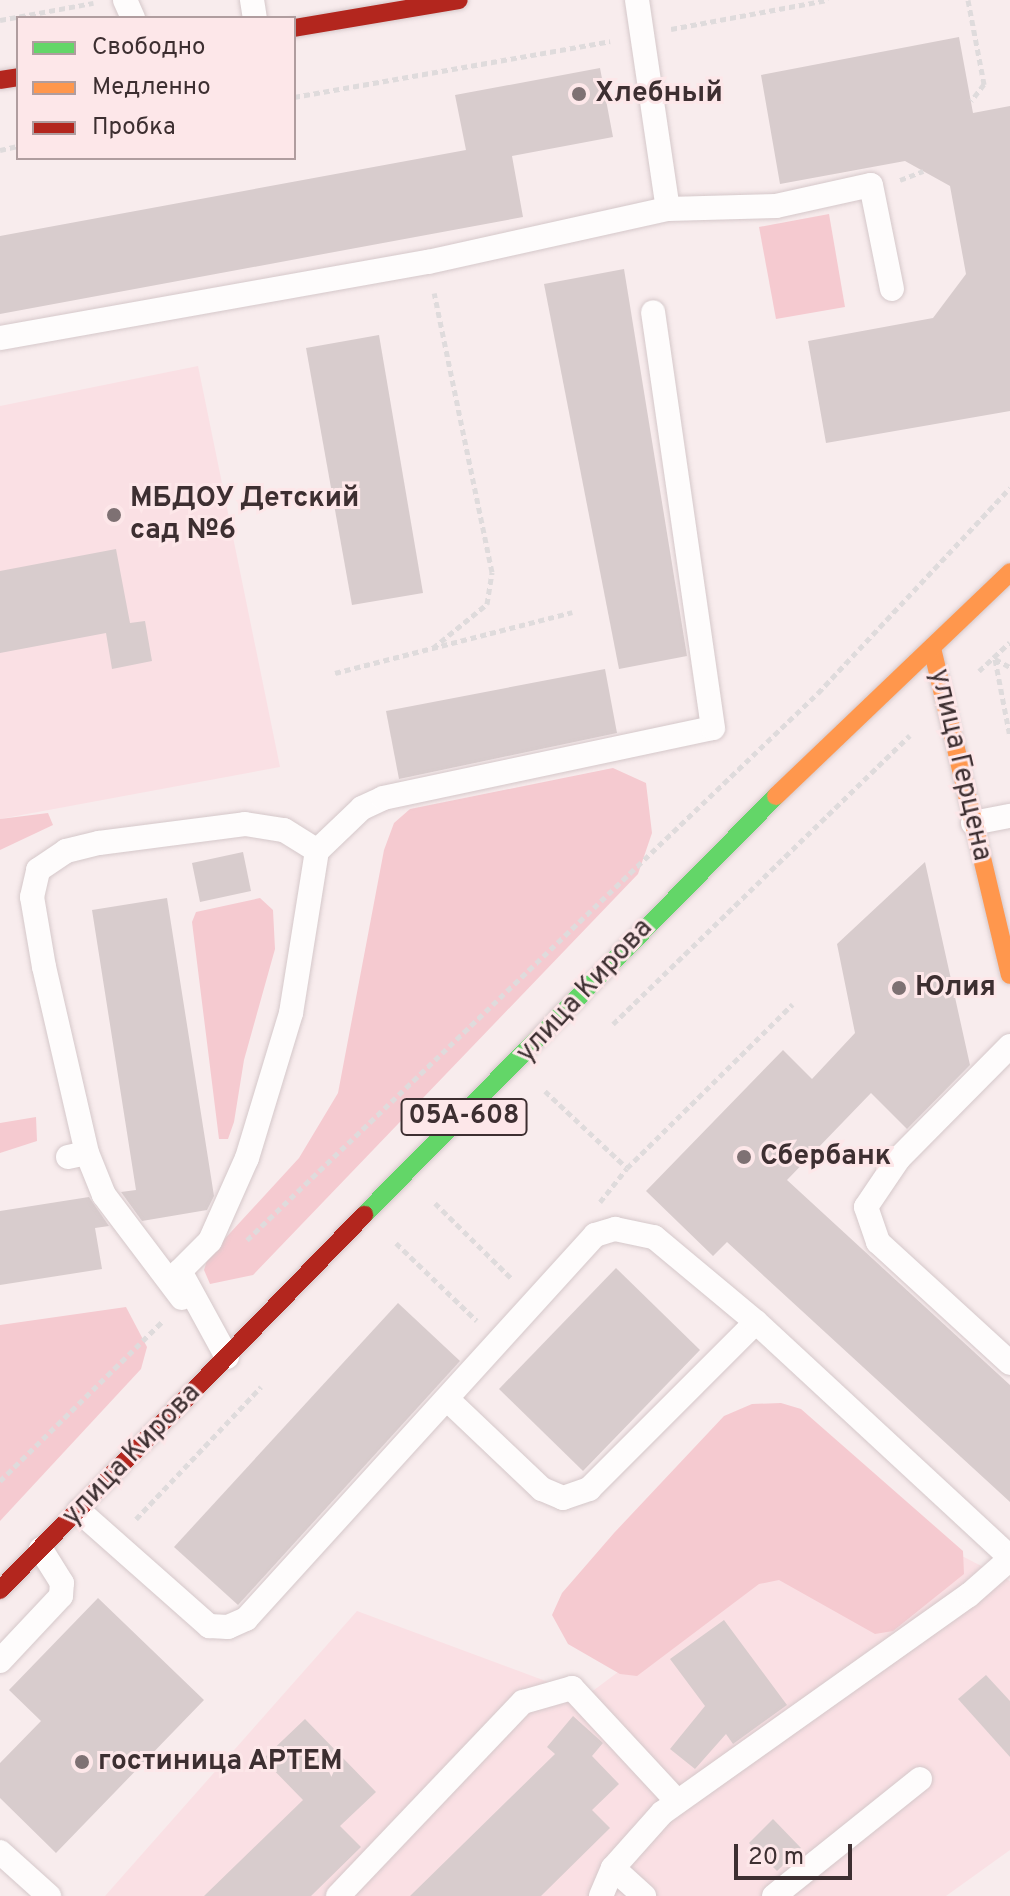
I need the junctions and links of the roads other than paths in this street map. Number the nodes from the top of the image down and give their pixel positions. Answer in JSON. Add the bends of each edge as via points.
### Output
{"nodes":[{"id":1,"x":459,"y":0,"type":"edge"},
{"id":2,"x":637,"y":0,"type":"edge"},
{"id":3,"x":296,"y":28,"type":"edge"},
{"id":4,"x":668,"y":209,"type":"junction"},
{"id":5,"x":892,"y":289,"type":"dead end"},
{"id":6,"x":653,"y":312,"type":"dead end"},
{"id":7,"x":0,"y":338,"type":"edge"},
{"id":8,"x":1010,"y":572,"type":"edge"},
{"id":9,"x":932,"y":648,"type":"junction"},
{"id":10,"x":1010,"y":816,"type":"edge"},
{"id":11,"x":973,"y":823,"type":"junction"},
{"id":12,"x":317,"y":851,"type":"junction"},
{"id":13,"x":1010,"y":975,"type":"edge"},
{"id":14,"x":1010,"y":1046,"type":"edge"},
{"id":15,"x":756,"y":1322,"type":"junction"},
{"id":16,"x":227,"y":1357,"type":"junction"},
{"id":17,"x":1010,"y":1363,"type":"edge"},
{"id":18,"x":447,"y":1399,"type":"junction"},
{"id":19,"x":79,"y":1511,"type":"junction"},
{"id":20,"x":41,"y":1549,"type":"junction"},
{"id":21,"x":1010,"y":1558,"type":"edge"},
{"id":22,"x":0,"y":1590,"type":"edge"},
{"id":23,"x":0,"y":1661,"type":"edge"},
{"id":24,"x":920,"y":1779,"type":"dead end"},
{"id":25,"x":677,"y":1801,"type":"junction"},
{"id":26,"x":0,"y":1852,"type":"edge"},
{"id":27,"x":613,"y":1868,"type":"junction"},
{"id":28,"x":49,"y":1896,"type":"edge"},
{"id":29,"x":338,"y":1896,"type":"edge"},
{"id":30,"x":601,"y":1896,"type":"edge"},
{"id":31,"x":644,"y":1896,"type":"edge"},
{"id":32,"x":774,"y":1896,"type":"edge"}],
"edges":[{"from":1,"to":3,"type":"main road"},
{"from":2,"to":4,"type":"lane"},
{"from":4,"to":5,"type":"lane","via":[[776,206],[871,185]]},
{"from":4,"to":7,"type":"lane","via":[[428,262]]},
{"from":6,"to":12,"type":"lane","via":[[713,728],[383,798],[362,808]]},
{"from":8,"to":9,"type":"main road","name":"улица Кирова","number":"05А-608"},
{"from":9,"to":11,"type":"main road","name":"улица Герцена"},
{"from":9,"to":16,"type":"main road","name":"улица Кирова","number":"05А-608","via":[[719,850]]},
{"from":10,"to":11,"type":"lane"},
{"from":11,"to":13,"type":"main road","name":"улица Герцена"},
{"from":12,"to":16,"type":"lane","via":[[291,1013],[247,1158],[210,1241],[180,1271]]},
{"from":12,"to":16,"type":"lane","via":[[284,830],[245,824],[99,843],[66,851],[38,870],[32,897],[77,1155]]},
{"from":14,"to":17,"type":"lane","via":[[899,1158],[866,1207],[878,1242]]},
{"from":15,"to":18,"type":"lane","via":[[654,1237],[615,1229],[595,1235]]},
{"from":15,"to":18,"type":"lane","via":[[589,1489],[563,1498],[542,1489]]},
{"from":15,"to":21,"type":"lane"},
{"from":16,"to":19,"type":"main road","name":"улица Кирова","number":"05А-608"},
{"from":18,"to":19,"type":"lane","via":[[246,1619],[228,1627],[209,1626]]},
{"from":19,"to":20,"type":"main road","name":"улица Кирова","number":"05А-608"},
{"from":20,"to":22,"type":"main road","name":"улица Кирова","number":"05А-608"},
{"from":20,"to":23,"type":"lane","via":[[62,1583],[61,1596]]},
{"from":21,"to":25,"type":"lane","via":[[969,1595]]},
{"from":24,"to":32,"type":"lane"},
{"from":25,"to":27,"type":"lane"},
{"from":25,"to":29,"type":"lane","via":[[572,1688],[559,1691],[523,1702]]},
{"from":26,"to":28,"type":"lane"},
{"from":27,"to":30,"type":"lane"},
{"from":27,"to":31,"type":"lane"}]}
